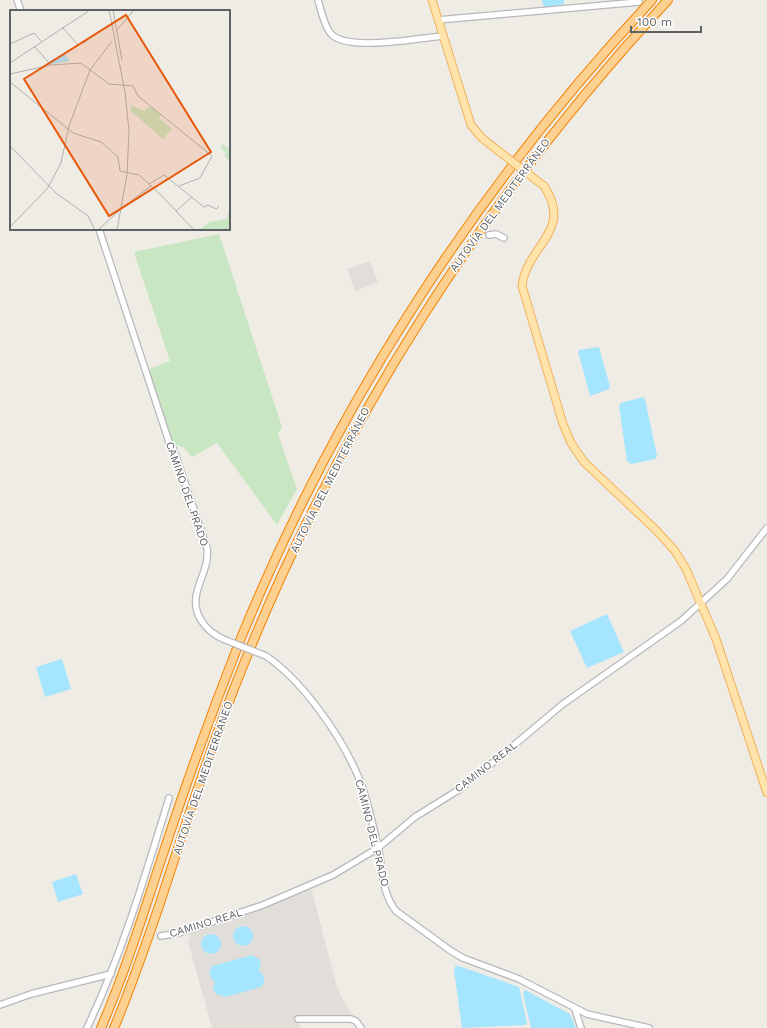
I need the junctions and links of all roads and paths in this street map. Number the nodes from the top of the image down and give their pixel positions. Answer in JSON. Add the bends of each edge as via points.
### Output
{"nodes":[{"id":1,"x":17,"y":0,"type":"edge"},
{"id":2,"x":318,"y":0,"type":"edge"},
{"id":3,"x":432,"y":0,"type":"edge"},
{"id":4,"x":652,"y":0,"type":"edge"},
{"id":5,"x":668,"y":0,"type":"edge"},
{"id":6,"x":640,"y":2,"type":"dead end"},
{"id":7,"x":21,"y":10,"type":"edge"},
{"id":8,"x":438,"y":20,"type":"junction"},
{"id":9,"x":443,"y":36,"type":"junction"},
{"id":10,"x":99,"y":230,"type":"edge"},
{"id":11,"x":489,"y":235,"type":"dead end"},
{"id":12,"x":504,"y":238,"type":"dead end"},
{"id":13,"x":767,"y":528,"type":"edge"},
{"id":14,"x":700,"y":603,"type":"junction"},
{"id":15,"x":767,"y":793,"type":"edge"},
{"id":16,"x":170,"y":798,"type":"dead end"},
{"id":17,"x":378,"y":848,"type":"junction"},
{"id":18,"x":161,"y":936,"type":"dead end"},
{"id":19,"x":111,"y":974,"type":"junction"},
{"id":20,"x":0,"y":1005,"type":"edge"},
{"id":21,"x":575,"y":1009,"type":"junction"},
{"id":22,"x":298,"y":1019,"type":"dead end"},
{"id":23,"x":87,"y":1028,"type":"edge"},
{"id":24,"x":101,"y":1028,"type":"edge"},
{"id":25,"x":114,"y":1028,"type":"edge"},
{"id":26,"x":361,"y":1028,"type":"edge"},
{"id":27,"x":581,"y":1028,"type":"edge"},
{"id":28,"x":649,"y":1028,"type":"edge"}],
"edges":[{"from":1,"to":7,"type":"street"},
{"from":2,"to":9,"type":"street","via":[[330,32],[339,39],[364,44]]},
{"from":3,"to":8,"type":"main road"},
{"from":4,"to":24,"type":"highway","name":"AUTOVÍA DEL MEDITERRÁNEO","via":[[566,98],[471,221],[401,326],[318,471],[256,604],[222,686],[127,963]]},
{"from":5,"to":25,"type":"highway","name":"AUTOVÍA DEL MEDITERRÁNEO","via":[[553,133],[465,251],[402,348],[340,457],[294,548],[241,670]]},
{"from":6,"to":8,"type":"street"},
{"from":8,"to":9,"type":"main road"},
{"from":9,"to":14,"type":"main road","bridge":true,"via":[[471,125],[482,138],[544,186],[554,206],[552,226],[527,266],[522,286],[571,443],[584,462],[675,551],[686,569]]},
{"from":10,"to":17,"type":"street","name":"CAMINO DEL PRADO","bridge":true,"via":[[170,445],[207,548],[207,565],[196,593],[197,612],[212,634],[266,656],[282,668],[321,712],[359,777]]},
{"from":11,"to":12,"type":"street","via":[[496,234]]},
{"from":13,"to":14,"type":"street","name":"CAMINO REAL","via":[[727,579]]},
{"from":14,"to":15,"type":"main road","via":[[716,639]]},
{"from":14,"to":17,"type":"street","name":"CAMINO REAL","via":[[664,634],[563,704],[496,761],[460,789],[415,818]]},
{"from":16,"to":19,"type":"street"},
{"from":17,"to":18,"type":"street","name":"CAMINO REAL","via":[[333,875],[263,905],[179,933]]},
{"from":17,"to":21,"type":"street","name":"CAMINO DEL PRADO","via":[[383,881],[391,904],[404,918],[463,958],[519,979]]},
{"from":19,"to":20,"type":"street","via":[[31,994]]},
{"from":19,"to":23,"type":"street"},
{"from":21,"to":27,"type":"street"},
{"from":21,"to":28,"type":"street","name":"CAMINO DEL PRADO"},
{"from":22,"to":26,"type":"street","via":[[351,1019]]}]}
